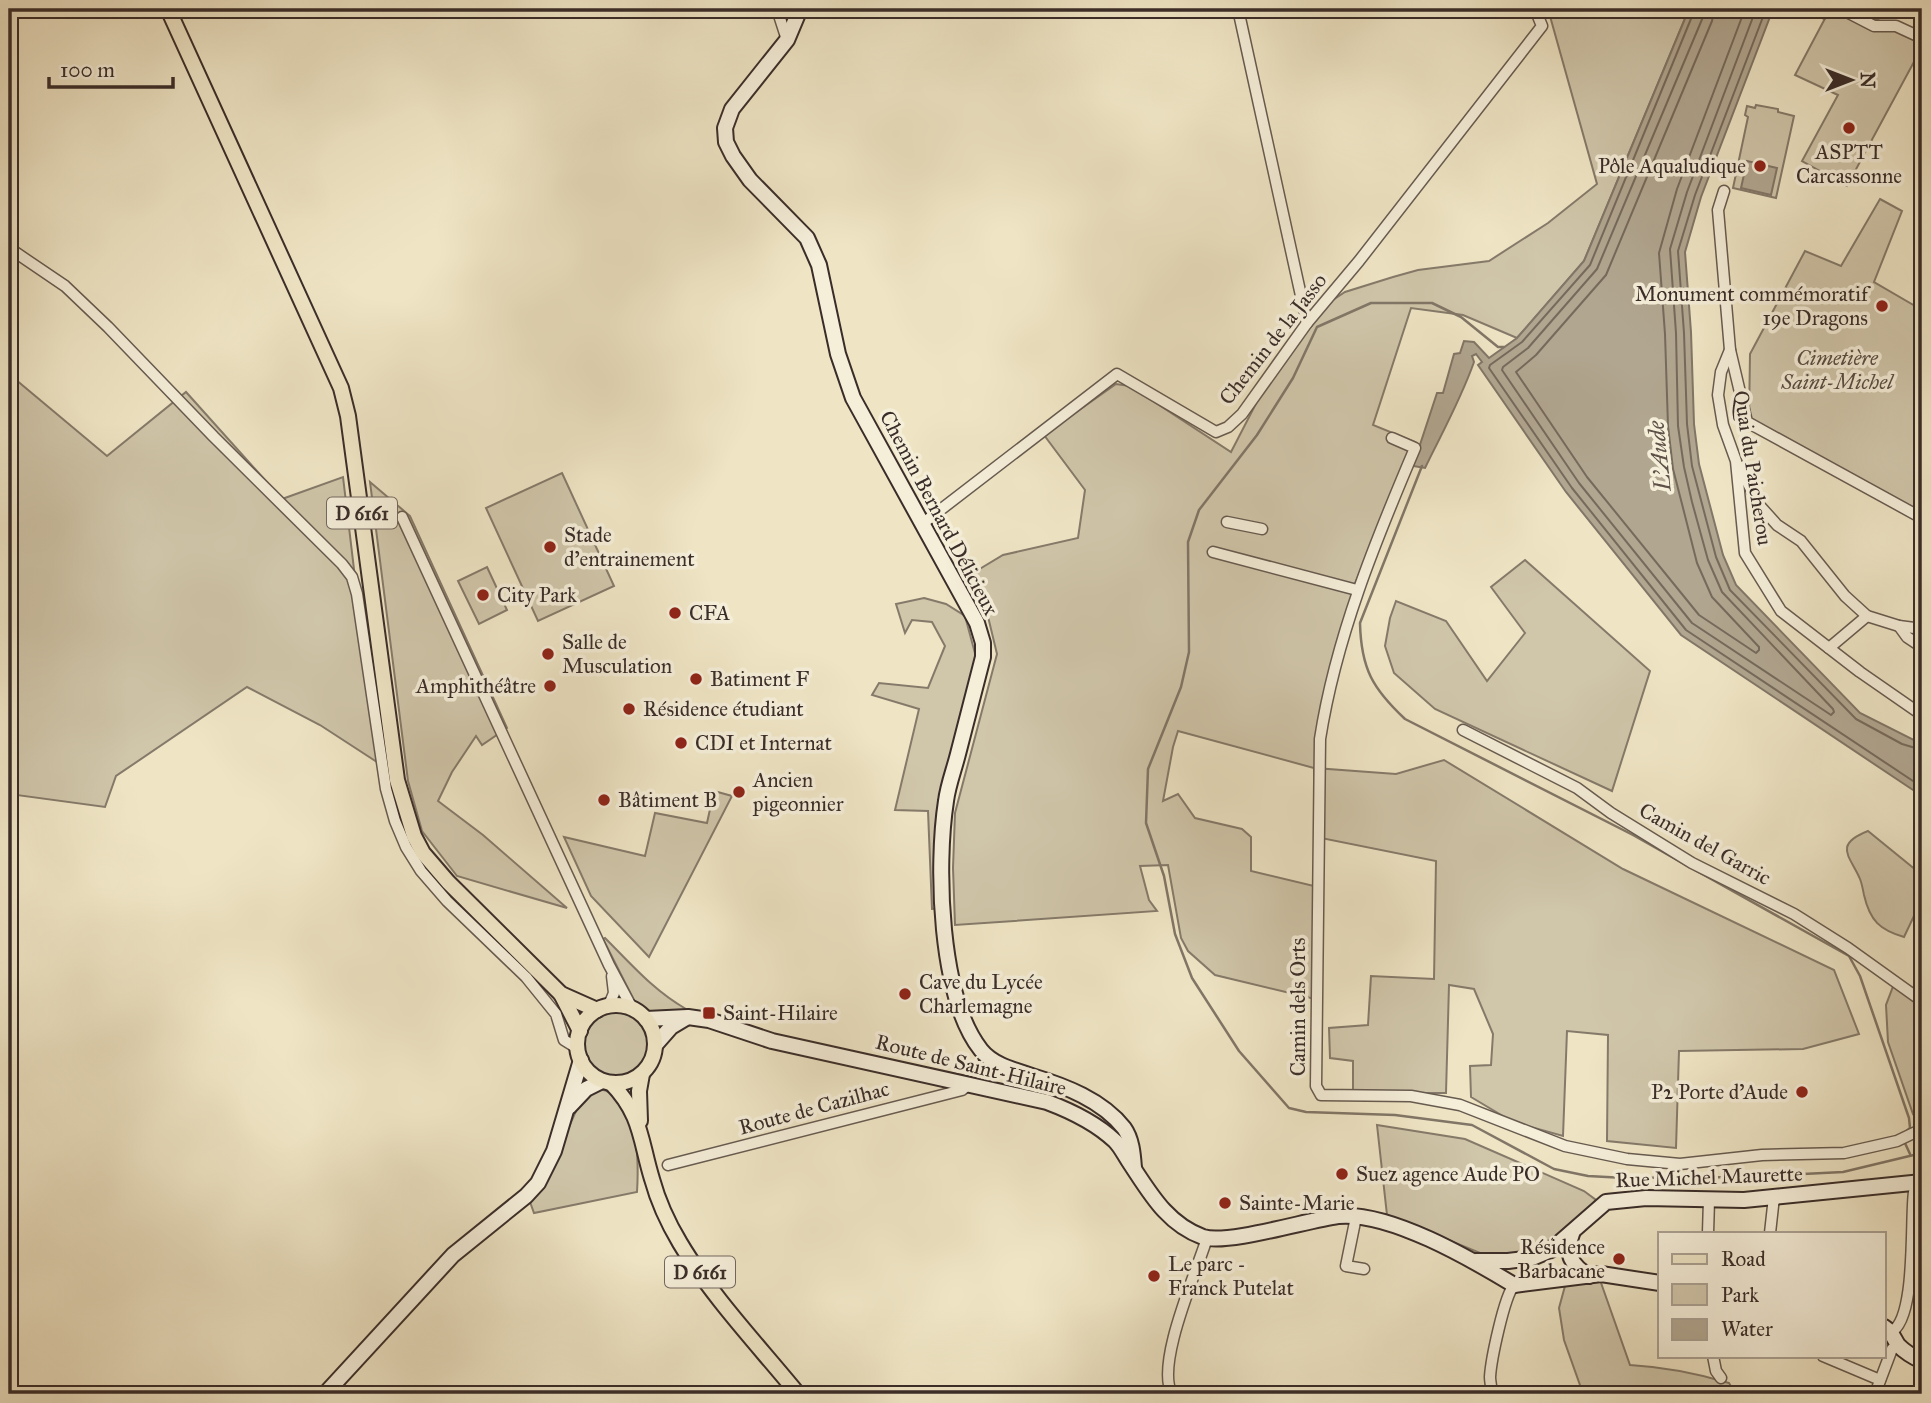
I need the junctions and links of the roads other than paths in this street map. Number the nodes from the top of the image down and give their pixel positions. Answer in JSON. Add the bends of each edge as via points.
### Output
{"nodes":[{"id":1,"x":168,"y":9,"type":"edge"},
{"id":2,"x":777,"y":9,"type":"edge"},
{"id":3,"x":800,"y":9,"type":"edge"},
{"id":4,"x":1238,"y":9,"type":"edge"},
{"id":5,"x":1535,"y":9,"type":"edge"},
{"id":6,"x":1841,"y":9,"type":"edge"},
{"id":7,"x":1922,"y":38,"type":"edge"},
{"id":8,"x":787,"y":40,"type":"junction"},
{"id":9,"x":1724,"y":191,"type":"dead end"},
{"id":10,"x":9,"y":248,"type":"edge"},
{"id":11,"x":1307,"y":323,"type":"junction"},
{"id":12,"x":1730,"y":350,"type":"junction"},
{"id":13,"x":1392,"y":438,"type":"dead end"},
{"id":14,"x":1736,"y":461,"type":"junction"},
{"id":15,"x":1760,"y":506,"type":"junction"},
{"id":16,"x":1742,"y":512,"type":"junction"},
{"id":17,"x":402,"y":517,"type":"dead end"},
{"id":18,"x":1922,"y":518,"type":"edge"},
{"id":19,"x":1227,"y":522,"type":"dead end"},
{"id":20,"x":922,"y":524,"type":"junction"},
{"id":21,"x":1262,"y":528,"type":"dead end"},
{"id":22,"x":1213,"y":552,"type":"dead end"},
{"id":23,"x":1357,"y":590,"type":"junction"},
{"id":24,"x":1867,"y":616,"type":"junction"},
{"id":25,"x":1899,"y":626,"type":"junction"},
{"id":26,"x":1922,"y":629,"type":"edge"},
{"id":27,"x":1922,"y":647,"type":"edge"},
{"id":28,"x":1829,"y":648,"type":"junction"},
{"id":29,"x":1922,"y":715,"type":"edge"},
{"id":30,"x":1463,"y":730,"type":"dead end"},
{"id":31,"x":609,"y":965,"type":"junction"},
{"id":32,"x":561,"y":994,"type":"junction"},
{"id":33,"x":1922,"y":1001,"type":"edge"},
{"id":34,"x":603,"y":1008,"type":"junction"},
{"id":35,"x":632,"y":1008,"type":"junction"},
{"id":36,"x":688,"y":1017,"type":"junction"},
{"id":37,"x":646,"y":1019,"type":"junction"},
{"id":38,"x":580,"y":1031,"type":"junction"},
{"id":39,"x":656,"y":1044,"type":"junction"},
{"id":40,"x":579,"y":1054,"type":"junction"},
{"id":41,"x":642,"y":1074,"type":"junction"},
{"id":42,"x":606,"y":1082,"type":"junction"},
{"id":43,"x":969,"y":1084,"type":"junction"},
{"id":44,"x":566,"y":1111,"type":"junction"},
{"id":45,"x":640,"y":1129,"type":"junction"},
{"id":46,"x":1921,"y":1129,"type":"edge"},
{"id":47,"x":668,"y":1165,"type":"dead end"},
{"id":48,"x":1133,"y":1168,"type":"junction"},
{"id":49,"x":1922,"y":1183,"type":"edge"},
{"id":50,"x":1774,"y":1197,"type":"junction"},
{"id":51,"x":1709,"y":1200,"type":"junction"},
{"id":52,"x":1356,"y":1217,"type":"junction"},
{"id":53,"x":1708,"y":1232,"type":"edge"},
{"id":54,"x":1770,"y":1232,"type":"edge"},
{"id":55,"x":1573,"y":1233,"type":"junction"},
{"id":56,"x":1917,"y":1235,"type":"edge"},
{"id":57,"x":1207,"y":1238,"type":"junction"},
{"id":58,"x":1532,"y":1258,"type":"junction"},
{"id":59,"x":1475,"y":1261,"type":"junction"},
{"id":60,"x":1493,"y":1262,"type":"junction"},
{"id":61,"x":1364,"y":1269,"type":"dead end"},
{"id":62,"x":1589,"y":1276,"type":"junction"},
{"id":63,"x":1658,"y":1283,"type":"edge"},
{"id":64,"x":1514,"y":1285,"type":"junction"},
{"id":65,"x":1891,"y":1335,"type":"edge"},
{"id":66,"x":1713,"y":1358,"type":"edge"},
{"id":67,"x":1845,"y":1360,"type":"edge"},
{"id":68,"x":1922,"y":1361,"type":"edge"},
{"id":69,"x":1721,"y":1378,"type":"dead end"},
{"id":70,"x":1880,"y":1380,"type":"junction"},
{"id":71,"x":1171,"y":1393,"type":"edge"},
{"id":72,"x":325,"y":1394,"type":"edge"},
{"id":73,"x":798,"y":1394,"type":"edge"},
{"id":74,"x":1492,"y":1394,"type":"edge"},
{"id":75,"x":1875,"y":1394,"type":"edge"}],
"edges":[{"from":1,"to":32,"type":"main road","number":"D 6161","via":[[341,388],[397,780],[414,836],[448,882]]},
{"from":2,"to":8,"type":"street"},
{"from":3,"to":8,"type":"street","name":"Chemin Bernard Délicieux"},
{"from":4,"to":11,"type":"street"},
{"from":5,"to":11,"type":"street","name":"Chemin de la Jasso","via":[[1542,26]]},
{"from":6,"to":7,"type":"street","via":[[1874,26],[1896,26]]},
{"from":8,"to":20,"type":"street","name":"Chemin Bernard Délicieux","via":[[732,109],[726,142],[750,180],[807,238],[819,265],[838,354],[853,398]]},
{"from":9,"to":12,"type":"street","name":"Quai du Paicherou","via":[[1718,210]]},
{"from":10,"to":40,"type":"street","via":[[65,286],[108,327],[352,577],[386,789],[406,847],[447,901],[526,977],[556,1014],[564,1040]]},
{"from":11,"to":20,"type":"street","name":"Chemin de la Jasso","via":[[1228,427],[1216,432],[1117,374]]},
{"from":12,"to":14,"type":"street","name":"Quai du Paicherou","via":[[1718,395]]},
{"from":12,"to":18,"type":"street","via":[[1747,422]]},
{"from":13,"to":23,"type":"street","name":"Camin dels Orts","via":[[1415,447]]},
{"from":14,"to":15,"type":"street"},
{"from":14,"to":16,"type":"street","name":"Quai du Paicherou"},
{"from":15,"to":16,"type":"street","via":[[1754,503]]},
{"from":15,"to":24,"type":"street","via":[[1801,541]]},
{"from":16,"to":28,"type":"street","name":"Quai du Paicherou","via":[[1745,553],[1770,596],[1781,611]]},
{"from":17,"to":31,"type":"street"},
{"from":19,"to":21,"type":"street"},
{"from":20,"to":48,"type":"street","name":"Chemin Bernard Délicieux","via":[[973,614],[983,643],[946,800],[942,839],[945,940],[962,1015],[981,1050],[995,1062],[1057,1083],[1106,1111],[1125,1129]]},
{"from":22,"to":23,"type":"street"},
{"from":23,"to":46,"type":"street","name":"Camin dels Orts","via":[[1320,738],[1316,1086],[1321,1095],[1411,1096],[1460,1105],[1565,1146],[1680,1164],[1762,1154],[1844,1153],[1898,1141]]},
{"from":24,"to":25,"type":"street"},
{"from":24,"to":28,"type":"street"},
{"from":25,"to":26,"type":"street"},
{"from":25,"to":27,"type":"street"},
{"from":28,"to":29,"type":"street","name":"Quai du Paicherou"},
{"from":30,"to":33,"type":"street","name":"Camin del Garric","via":[[1577,788],[1692,863],[1794,914]]},
{"from":31,"to":34,"type":"street","via":[[614,993]]},
{"from":31,"to":35,"type":"street"},
{"from":32,"to":34,"type":"main road","number":"D 6161"},
{"from":32,"to":38,"type":"main road","number":"D 6161"},
{"from":34,"to":35,"type":"main road"},
{"from":34,"to":38,"type":"main road","via":[[588,1017]]},
{"from":35,"to":37,"type":"main road"},
{"from":36,"to":37,"type":"street","name":"Route de Saint-Hilaire"},
{"from":36,"to":39,"type":"street"},
{"from":36,"to":43,"type":"street","name":"Route de Saint-Hilaire","via":[[772,1041]]},
{"from":37,"to":39,"type":"main road"},
{"from":38,"to":40,"type":"main road"},
{"from":39,"to":41,"type":"main road","via":[[653,1060]]},
{"from":40,"to":42,"type":"main road","via":[[590,1073]]},
{"from":40,"to":44,"type":"street"},
{"from":41,"to":42,"type":"main road","via":[[628,1082]]},
{"from":41,"to":45,"type":"main road","number":"D 6161"},
{"from":42,"to":44,"type":"street","via":[[580,1094]]},
{"from":42,"to":45,"type":"main road","number":"D 6161","via":[[626,1098]]},
{"from":43,"to":47,"type":"street","name":"Route de Cazilhac","via":[[962,1090]]},
{"from":43,"to":48,"type":"street","name":"Route de Saint-Hilaire","via":[[1077,1114],[1116,1142]]},
{"from":44,"to":72,"type":"street","via":[[554,1151],[532,1189],[453,1255]]},
{"from":45,"to":73,"type":"main road","number":"D 6161","via":[[652,1180],[680,1243]]},
{"from":48,"to":57,"type":"street","name":"Route de Saint-Hilaire","via":[[1164,1212],[1183,1228]]},
{"from":49,"to":50,"type":"street","name":"Rue Michel Maurette"},
{"from":49,"to":56,"type":"street","via":[[1914,1192],[1911,1213]]},
{"from":50,"to":51,"type":"street","name":"Rue Michel Maurette"},
{"from":50,"to":54,"type":"street"},
{"from":51,"to":53,"type":"street"},
{"from":51,"to":55,"type":"street","name":"Rue Michel Maurette","via":[[1606,1202]]},
{"from":52,"to":57,"type":"street","via":[[1338,1216]]},
{"from":52,"to":59,"type":"street","via":[[1418,1235]]},
{"from":52,"to":61,"type":"street","via":[[1346,1266]]},
{"from":55,"to":58,"type":"street","name":"Rue Michel Maurette"},
{"from":55,"to":62,"type":"street","via":[[1569,1257]]},
{"from":56,"to":65,"type":"street","via":[[1902,1320]]},
{"from":57,"to":71,"type":"street","via":[[1176,1330]]},
{"from":58,"to":60,"type":"street","name":"Rue Michel Maurette"},
{"from":58,"to":64,"type":"street","via":[[1516,1271]]},
{"from":59,"to":60,"type":"street","name":"Rue Michel Maurette"},
{"from":59,"to":64,"type":"street"},
{"from":60,"to":64,"type":"street","via":[[1509,1272]]},
{"from":62,"to":63,"type":"street"},
{"from":62,"to":64,"type":"street"},
{"from":64,"to":74,"type":"street","via":[[1496,1343]]},
{"from":65,"to":68,"type":"street"},
{"from":65,"to":70,"type":"street","via":[[1892,1349]]},
{"from":66,"to":69,"type":"street"},
{"from":67,"to":70,"type":"street"},
{"from":70,"to":75,"type":"street"}]}
